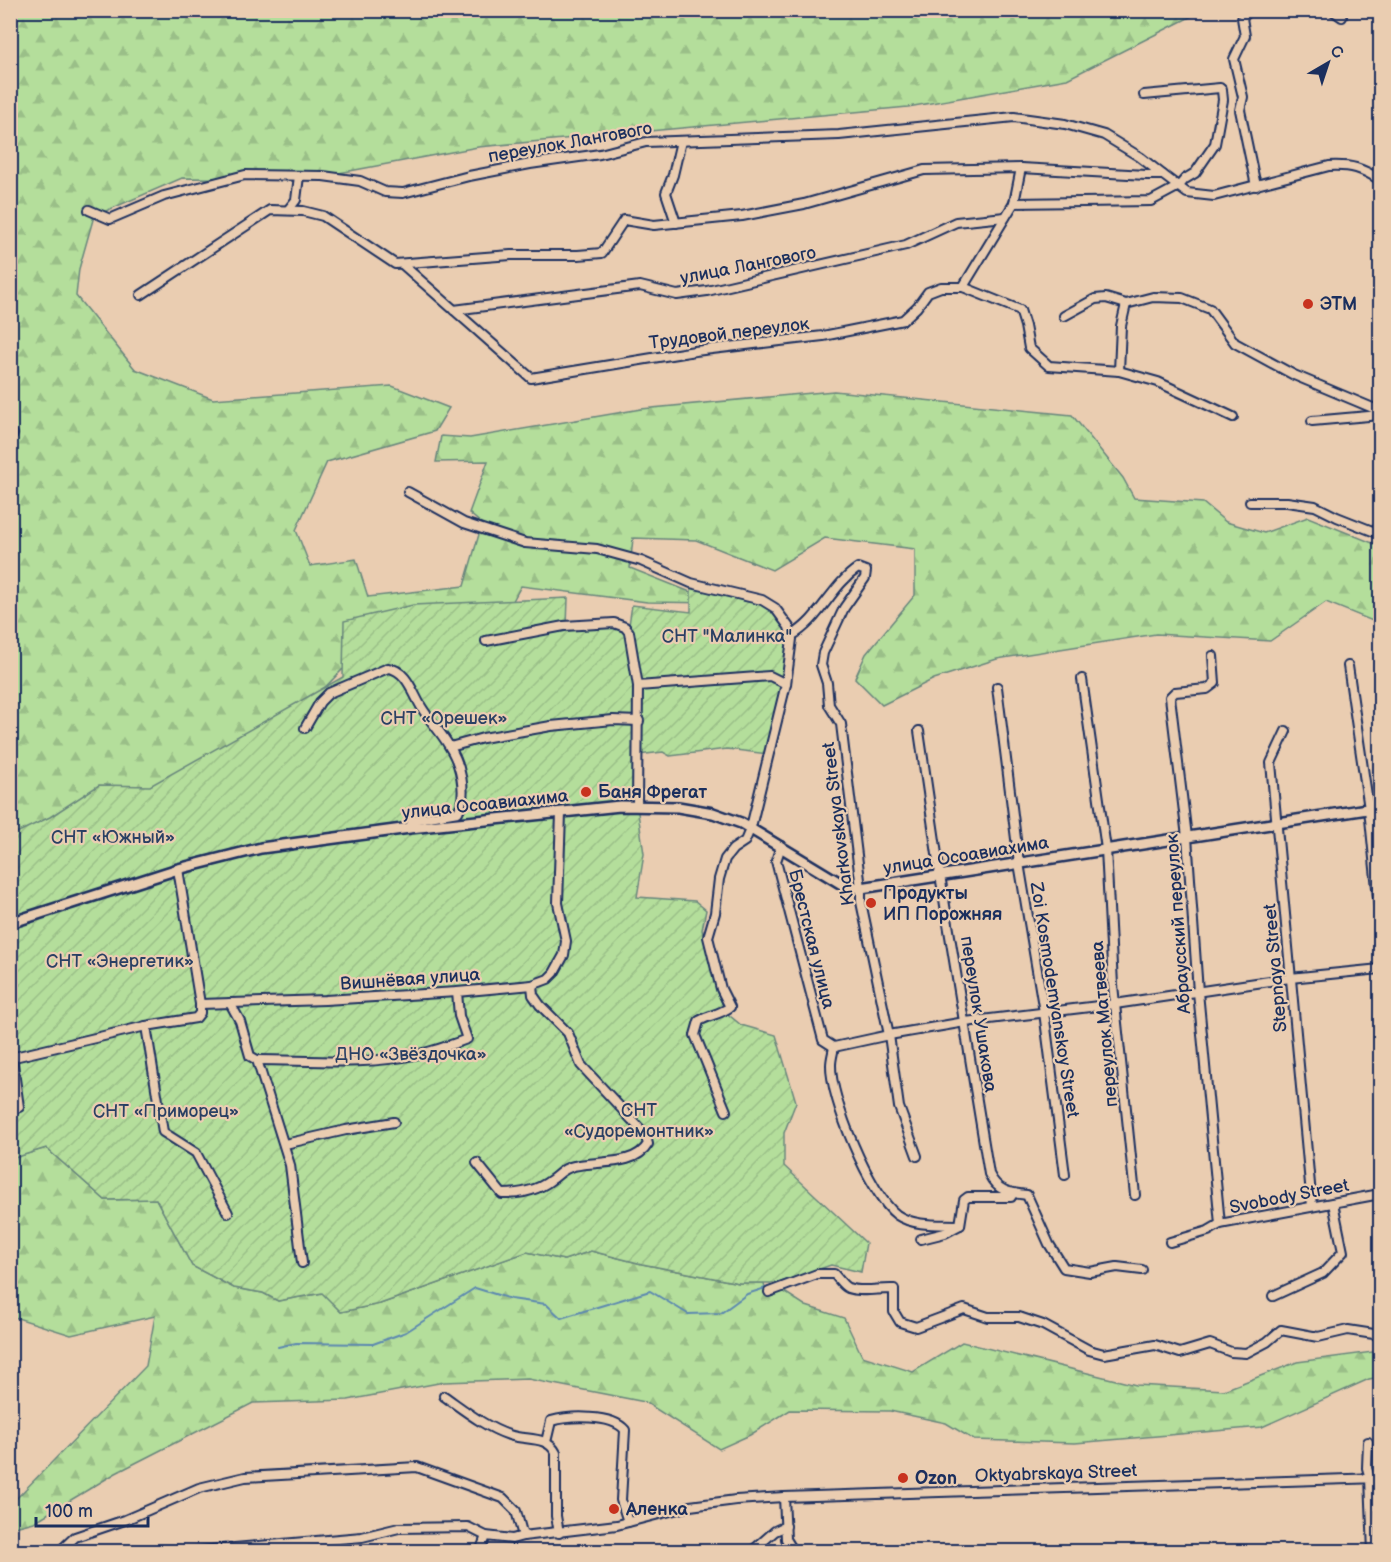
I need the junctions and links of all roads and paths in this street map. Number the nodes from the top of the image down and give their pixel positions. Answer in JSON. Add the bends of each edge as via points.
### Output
{"nodes":[{"id":1,"x":1250,"y":10,"type":"edge"},
{"id":2,"x":1332,"y":10,"type":"edge"},
{"id":3,"x":1342,"y":17,"type":"dead end"},
{"id":4,"x":1144,"y":95,"type":"dead end"},
{"id":5,"x":681,"y":141,"type":"junction"},
{"id":6,"x":1021,"y":168,"type":"junction"},
{"id":7,"x":1163,"y":174,"type":"junction"},
{"id":8,"x":299,"y":176,"type":"junction"},
{"id":9,"x":1380,"y":180,"type":"edge"},
{"id":10,"x":1179,"y":186,"type":"junction"},
{"id":11,"x":1256,"y":186,"type":"junction"},
{"id":12,"x":1014,"y":203,"type":"junction"},
{"id":13,"x":89,"y":210,"type":"dead end"},
{"id":14,"x":288,"y":210,"type":"junction"},
{"id":15,"x":1005,"y":217,"type":"junction"},
{"id":16,"x":676,"y":223,"type":"junction"},
{"id":17,"x":402,"y":264,"type":"junction"},
{"id":18,"x":963,"y":287,"type":"junction"},
{"id":19,"x":141,"y":295,"type":"dead end"},
{"id":20,"x":1126,"y":304,"type":"junction"},
{"id":21,"x":454,"y":310,"type":"junction"},
{"id":22,"x":1064,"y":316,"type":"dead end"},
{"id":23,"x":1119,"y":371,"type":"junction"},
{"id":24,"x":1380,"y":413,"type":"edge"},
{"id":25,"x":1233,"y":417,"type":"dead end"},
{"id":26,"x":1312,"y":421,"type":"dead end"},
{"id":27,"x":408,"y":492,"type":"dead end"},
{"id":28,"x":1250,"y":502,"type":"dead end"},
{"id":29,"x":1380,"y":534,"type":"edge"},
{"id":30,"x":791,"y":636,"type":"junction"},
{"id":31,"x":486,"y":641,"type":"dead end"},
{"id":32,"x":1214,"y":656,"type":"dead end"},
{"id":33,"x":1347,"y":666,"type":"dead end"},
{"id":34,"x":1083,"y":679,"type":"dead end"},
{"id":35,"x":786,"y":684,"type":"junction"},
{"id":36,"x":638,"y":686,"type":"junction"},
{"id":37,"x":997,"y":687,"type":"dead end"},
{"id":38,"x":639,"y":721,"type":"junction"},
{"id":39,"x":305,"y":728,"type":"dead end"},
{"id":40,"x":1286,"y":730,"type":"dead end"},
{"id":41,"x":919,"y":731,"type":"dead end"},
{"id":42,"x":450,"y":747,"type":"junction"},
{"id":43,"x":637,"y":807,"type":"junction"},
{"id":44,"x":1380,"y":807,"type":"edge"},
{"id":45,"x":1369,"y":809,"type":"junction"},
{"id":46,"x":561,"y":813,"type":"junction"},
{"id":47,"x":1277,"y":822,"type":"junction"},
{"id":48,"x":751,"y":827,"type":"junction"},
{"id":49,"x":410,"y":828,"type":"junction"},
{"id":50,"x":1187,"y":837,"type":"junction"},
{"id":51,"x":781,"y":846,"type":"junction"},
{"id":52,"x":1106,"y":849,"type":"junction"},
{"id":53,"x":1019,"y":863,"type":"junction"},
{"id":54,"x":178,"y":869,"type":"junction"},
{"id":55,"x":940,"y":875,"type":"junction"},
{"id":56,"x":861,"y":888,"type":"junction"},
{"id":57,"x":1380,"y":918,"type":"edge"},
{"id":58,"x":10,"y":923,"type":"edge"},
{"id":59,"x":1380,"y":969,"type":"edge"},
{"id":60,"x":1290,"y":978,"type":"junction"},
{"id":61,"x":532,"y":985,"type":"junction"},
{"id":62,"x":457,"y":992,"type":"junction"},
{"id":63,"x":1198,"y":992,"type":"junction"},
{"id":64,"x":230,"y":1003,"type":"junction"},
{"id":65,"x":200,"y":1004,"type":"junction"},
{"id":66,"x":1115,"y":1004,"type":"junction"},
{"id":67,"x":1044,"y":1012,"type":"junction"},
{"id":68,"x":965,"y":1022,"type":"junction"},
{"id":69,"x":146,"y":1026,"type":"junction"},
{"id":70,"x":888,"y":1035,"type":"junction"},
{"id":71,"x":834,"y":1047,"type":"junction"},
{"id":72,"x":11,"y":1058,"type":"edge"},
{"id":73,"x":257,"y":1060,"type":"junction"},
{"id":74,"x":10,"y":1111,"type":"edge"},
{"id":75,"x":726,"y":1111,"type":"dead end"},
{"id":76,"x":394,"y":1122,"type":"dead end"},
{"id":77,"x":285,"y":1144,"type":"junction"},
{"id":78,"x":917,"y":1156,"type":"dead end"},
{"id":79,"x":477,"y":1163,"type":"dead end"},
{"id":80,"x":1065,"y":1175,"type":"dead end"},
{"id":81,"x":1013,"y":1193,"type":"junction"},
{"id":82,"x":1380,"y":1194,"type":"edge"},
{"id":83,"x":1135,"y":1195,"type":"dead end"},
{"id":84,"x":1333,"y":1203,"type":"junction"},
{"id":85,"x":1312,"y":1206,"type":"junction"},
{"id":86,"x":228,"y":1213,"type":"dead end"},
{"id":87,"x":1220,"y":1224,"type":"junction"},
{"id":88,"x":960,"y":1225,"type":"junction"},
{"id":89,"x":921,"y":1239,"type":"dead end"},
{"id":90,"x":1170,"y":1242,"type":"dead end"},
{"id":91,"x":302,"y":1263,"type":"dead end"},
{"id":92,"x":1142,"y":1270,"type":"dead end"},
{"id":93,"x":769,"y":1292,"type":"dead end"},
{"id":94,"x":1273,"y":1296,"type":"dead end"},
{"id":95,"x":1380,"y":1335,"type":"edge"},
{"id":96,"x":444,"y":1396,"type":"dead end"},
{"id":97,"x":546,"y":1442,"type":"junction"},
{"id":98,"x":1368,"y":1442,"type":"dead end"},
{"id":99,"x":1370,"y":1478,"type":"junction"},
{"id":100,"x":1380,"y":1478,"type":"edge"},
{"id":101,"x":784,"y":1497,"type":"junction"},
{"id":102,"x":628,"y":1522,"type":"junction"},
{"id":103,"x":786,"y":1526,"type":"junction"},
{"id":104,"x":559,"y":1533,"type":"junction"},
{"id":105,"x":486,"y":1536,"type":"junction"},
{"id":106,"x":523,"y":1536,"type":"junction"},
{"id":107,"x":59,"y":1551,"type":"edge"},
{"id":108,"x":188,"y":1551,"type":"edge"},
{"id":109,"x":480,"y":1551,"type":"edge"},
{"id":110,"x":751,"y":1551,"type":"edge"},
{"id":111,"x":794,"y":1551,"type":"edge"},
{"id":112,"x":1373,"y":1551,"type":"edge"}],
"edges":[{"from":1,"to":11,"type":"street","via":[[1242,18],[1245,36],[1234,59]]},
{"from":2,"to":3,"type":"street"},
{"from":4,"to":10,"type":"street","via":[[1222,90],[1215,144],[1195,173]]},
{"from":5,"to":7,"type":"street","name":"переулок Лангового","via":[[839,135],[1014,117],[1065,124],[1104,135]]},
{"from":5,"to":8,"type":"street","name":"переулок Лангового","via":[[646,142],[600,154],[469,176],[403,193],[385,192],[360,181]]},
{"from":5,"to":16,"type":"street","via":[[666,193]]},
{"from":6,"to":7,"type":"street"},
{"from":6,"to":12,"type":"street"},
{"from":6,"to":16,"type":"street","via":[[924,170],[804,204]]},
{"from":7,"to":10,"type":"street","name":"переулок Лангового"},
{"from":8,"to":13,"type":"street","name":"переулок Лангового","via":[[245,175],[164,196],[110,219]]},
{"from":8,"to":14,"type":"street","via":[[296,200]]},
{"from":9,"to":11,"type":"street","name":"переулок Лангового","via":[[1362,169],[1344,165]]},
{"from":10,"to":11,"type":"street","name":"переулок Лангового","via":[[1187,193],[1215,196]]},
{"from":10,"to":12,"type":"street","via":[[1151,201]]},
{"from":12,"to":15,"type":"street"},
{"from":14,"to":17,"type":"street","name":"Трудовой переулок","via":[[323,216],[395,264]]},
{"from":14,"to":19,"type":"street","via":[[270,210]]},
{"from":15,"to":18,"type":"street"},
{"from":15,"to":21,"type":"street","name":"улица Лангового","via":[[956,222],[906,245],[707,291],[677,295],[640,286]]},
{"from":16,"to":17,"type":"street","via":[[654,225],[624,220],[602,253],[511,255]]},
{"from":17,"to":21,"type":"street","name":"Трудовой переулок"},
{"from":18,"to":21,"type":"street","name":"Трудовой переулок","via":[[941,287],[928,292],[903,320],[823,336],[695,351],[531,378]]},
{"from":18,"to":23,"type":"street","name":"Трудовой переулок","via":[[1020,310],[1029,348],[1049,366]]},
{"from":20,"to":22,"type":"street","via":[[1095,299]]},
{"from":20,"to":23,"type":"street"},
{"from":20,"to":24,"type":"street","via":[[1152,297],[1182,298],[1210,309],[1235,343],[1294,375]]},
{"from":23,"to":25,"type":"street","via":[[1158,382]]},
{"from":24,"to":26,"type":"street"},
{"from":27,"to":30,"type":"street","via":[[464,523],[525,543],[597,549],[640,561],[691,583],[762,600],[775,608]]},
{"from":28,"to":29,"type":"street","via":[[1315,506]]},
{"from":30,"to":35,"type":"street"},
{"from":30,"to":56,"type":"street","name":"Kharkovskaya Street","via":[[817,615],[849,574],[858,568],[866,571],[844,608],[821,665],[829,705],[842,724]]},
{"from":31,"to":36,"type":"street","via":[[564,626],[614,623],[629,632]]},
{"from":32,"to":50,"type":"street","name":"Абраусский переулок","via":[[1215,683],[1208,689],[1174,692],[1170,697]]},
{"from":33,"to":45,"type":"street"},
{"from":34,"to":52,"type":"street","name":"переулок Матвеева"},
{"from":35,"to":36,"type":"street","via":[[770,676]]},
{"from":35,"to":48,"type":"street"},
{"from":36,"to":38,"type":"street"},
{"from":37,"to":53,"type":"street","name":"Zoi Kosmodemyanskoy Street"},
{"from":38,"to":42,"type":"street","via":[[551,726]]},
{"from":38,"to":43,"type":"street"},
{"from":39,"to":42,"type":"street","via":[[329,693],[388,668],[402,673]]},
{"from":40,"to":47,"type":"street","name":"Stepnaya Street","via":[[1271,763]]},
{"from":41,"to":55,"type":"street","name":"переулок Ушакова"},
{"from":42,"to":49,"type":"street","via":[[461,776],[463,802],[458,812],[412,820]]},
{"from":43,"to":46,"type":"street","name":"улица Осоавиахима"},
{"from":43,"to":48,"type":"street","name":"улица Осоавиахима","via":[[678,807],[714,813]]},
{"from":44,"to":45,"type":"street","name":"улица Осоавиахима"},
{"from":45,"to":47,"type":"street","name":"улица Осоавиахима"},
{"from":45,"to":57,"type":"street"},
{"from":46,"to":49,"type":"street","name":"улица Осоавиахима"},
{"from":46,"to":61,"type":"street","name":"Вишнёвая улица","via":[[558,903],[566,941],[564,955],[548,979]]},
{"from":47,"to":50,"type":"street","name":"улица Осоавиахима"},
{"from":47,"to":60,"type":"street","name":"Stepnaya Street"},
{"from":48,"to":51,"type":"street","name":"улица Осоавиахима"},
{"from":48,"to":75,"type":"street","via":[[745,841],[725,859],[708,937],[721,989],[730,1006],[699,1021],[694,1035]]},
{"from":49,"to":54,"type":"street","name":"улица Осоавиахима","via":[[261,848]]},
{"from":50,"to":52,"type":"street","name":"улица Осоавиахима"},
{"from":50,"to":63,"type":"street","name":"Абраусский переулок"},
{"from":51,"to":56,"type":"street","name":"улица Осоавиахима","via":[[845,886]]},
{"from":51,"to":71,"type":"street","name":"Брестская улица","via":[[776,861],[822,1040]]},
{"from":52,"to":53,"type":"street","name":"улица Осоавиахима"},
{"from":52,"to":66,"type":"street","name":"переулок Матвеева"},
{"from":53,"to":55,"type":"street","name":"улица Осоавиахима"},
{"from":53,"to":67,"type":"street","name":"Zoi Kosmodemyanskoy Street"},
{"from":54,"to":58,"type":"street","name":"улица Осоавиахима"},
{"from":54,"to":65,"type":"street"},
{"from":55,"to":56,"type":"street","name":"улица Осоавиахима"},
{"from":55,"to":68,"type":"street","name":"переулок Ушакова"},
{"from":56,"to":70,"type":"street","name":"Kharkovskaya Street"},
{"from":59,"to":60,"type":"street"},
{"from":60,"to":63,"type":"street"},
{"from":60,"to":85,"type":"street","name":"Stepnaya Street"},
{"from":61,"to":62,"type":"street","name":"Вишнёвая улица"},
{"from":61,"to":79,"type":"street","via":[[540,1005],[568,1033],[581,1065],[645,1134],[648,1144],[644,1151],[626,1159],[562,1169],[552,1180],[518,1194],[502,1194]]},
{"from":62,"to":64,"type":"street","name":"Вишнёвая улица"},
{"from":62,"to":73,"type":"street","via":[[459,1016],[467,1039],[417,1055],[392,1058]]},
{"from":63,"to":66,"type":"street"},
{"from":63,"to":87,"type":"street","name":"Абраусский переулок"},
{"from":64,"to":65,"type":"street","name":"Вишнёвая улица"},
{"from":64,"to":73,"type":"street","via":[[240,1021],[250,1056]]},
{"from":65,"to":69,"type":"street","via":[[196,1018]]},
{"from":66,"to":67,"type":"street"},
{"from":66,"to":83,"type":"street","name":"переулок Матвеева"},
{"from":67,"to":68,"type":"street"},
{"from":67,"to":80,"type":"street","name":"Zoi Kosmodemyanskoy Street"},
{"from":68,"to":70,"type":"street"},
{"from":68,"to":81,"type":"street","name":"переулок Ушакова","via":[[989,1174],[994,1184]]},
{"from":69,"to":72,"type":"street"},
{"from":69,"to":86,"type":"street","via":[[163,1132],[196,1153]]},
{"from":70,"to":71,"type":"street"},
{"from":70,"to":78,"type":"street","name":"Kharkovskaya Street","via":[[900,1107]]},
{"from":71,"to":88,"type":"street","via":[[831,1066],[849,1136],[873,1184],[896,1214],[913,1223]]},
{"from":72,"to":74,"type":"street","via":[[19,1107]]},
{"from":73,"to":77,"type":"street"},
{"from":76,"to":77,"type":"street"},
{"from":77,"to":91,"type":"street"},
{"from":81,"to":88,"type":"street","via":[[1011,1197],[968,1197],[964,1200]]},
{"from":81,"to":92,"type":"street","name":"переулок Ушакова","via":[[1027,1196],[1064,1268],[1090,1272],[1117,1267]]},
{"from":82,"to":84,"type":"street","name":"Svobody Street"},
{"from":84,"to":85,"type":"street","name":"Svobody Street"},
{"from":84,"to":94,"type":"street","via":[[1343,1252],[1323,1273]]},
{"from":85,"to":87,"type":"street","name":"Svobody Street"},
{"from":87,"to":90,"type":"street","name":"Svobody Street","via":[[1208,1232]]},
{"from":88,"to":89,"type":"street"},
{"from":93,"to":95,"type":"street","via":[[817,1274],[834,1274],[846,1288],[894,1289],[894,1312],[900,1322],[916,1327],[964,1309],[988,1317],[1019,1317],[1089,1350],[1104,1353],[1155,1345],[1180,1353],[1210,1344],[1246,1353],[1281,1330],[1318,1337],[1348,1330]]},
{"from":96,"to":97,"type":"street","via":[[510,1436]]},
{"from":97,"to":102,"type":"street","via":[[550,1421],[609,1420],[621,1425],[625,1430],[621,1500]]},
{"from":97,"to":104,"type":"street","via":[[556,1453]]},
{"from":98,"to":99,"type":"street"},
{"from":99,"to":100,"type":"street","name":"Oktyabrskaya Street"},
{"from":99,"to":101,"type":"street","name":"Oktyabrskaya Street"},
{"from":99,"to":112,"type":"street"},
{"from":101,"to":102,"type":"street","name":"Oktyabrskaya Street","via":[[690,1506]]},
{"from":101,"to":103,"type":"street"},
{"from":102,"to":104,"type":"street","name":"Oktyabrskaya Street"},
{"from":103,"to":110,"type":"street"},
{"from":103,"to":111,"type":"street","via":[[786,1539]]},
{"from":104,"to":106,"type":"street","name":"Oktyabrskaya Street"},
{"from":105,"to":106,"type":"street","name":"Oktyabrskaya Street"},
{"from":105,"to":108,"type":"street","name":"Oktyabrskaya Street","via":[[468,1527],[399,1528],[362,1537]]},
{"from":105,"to":109,"type":"street"},
{"from":106,"to":107,"type":"street","via":[[516,1511],[503,1498],[417,1467],[245,1477],[199,1488],[75,1537]]}]}
